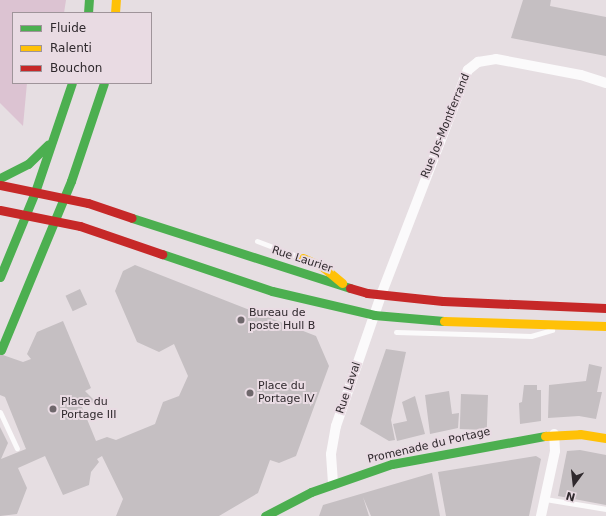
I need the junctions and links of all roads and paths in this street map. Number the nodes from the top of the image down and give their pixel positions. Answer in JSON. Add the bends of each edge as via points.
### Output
{"nodes":[{"id":1,"x":90,"y":0,"type":"edge"},
{"id":2,"x":116,"y":0,"type":"edge"},
{"id":3,"x":88,"y":12,"type":"edge"},
{"id":4,"x":115,"y":12,"type":"edge"},
{"id":5,"x":606,"y":83,"type":"edge"},
{"id":6,"x":104,"y":84,"type":"edge"},
{"id":7,"x":71,"y":87,"type":"edge"},
{"id":8,"x":42,"y":158,"type":"junction"},
{"id":9,"x":0,"y":178,"type":"edge"},
{"id":10,"x":0,"y":185,"type":"edge"},
{"id":11,"x":35,"y":192,"type":"junction"},
{"id":12,"x":64,"y":197,"type":"junction"},
{"id":13,"x":0,"y":210,"type":"edge"},
{"id":14,"x":27,"y":213,"type":"junction"},
{"id":15,"x":55,"y":219,"type":"junction"},
{"id":16,"x":257,"y":241,"type":"dead end"},
{"id":17,"x":303,"y":258,"type":"joint"},
{"id":18,"x":0,"y":277,"type":"edge"},
{"id":19,"x":347,"y":288,"type":"junction"},
{"id":20,"x":382,"y":295,"type":"junction"},
{"id":21,"x":606,"y":308,"type":"edge"},
{"id":22,"x":374,"y":315,"type":"junction"},
{"id":23,"x":569,"y":325,"type":"junction"},
{"id":24,"x":606,"y":326,"type":"edge"},
{"id":25,"x":396,"y":332,"type":"dead end"},
{"id":26,"x":1,"y":350,"type":"dead end"},
{"id":27,"x":0,"y":412,"type":"edge"},
{"id":28,"x":554,"y":434,"type":"junction"},
{"id":29,"x":606,"y":438,"type":"edge"},
{"id":30,"x":17,"y":448,"type":"dead end"},
{"id":31,"x":333,"y":484,"type":"junction"},
{"id":32,"x":545,"y":499,"type":"junction"},
{"id":33,"x":606,"y":509,"type":"edge"},
{"id":34,"x":276,"y":514,"type":"edge"},
{"id":35,"x":265,"y":516,"type":"edge"},
{"id":36,"x":541,"y":516,"type":"edge"}],
"edges":[{"from":1,"to":3,"type":"main road"},
{"from":2,"to":4,"type":"main road"},
{"from":5,"to":20,"type":"street","name":"Rue Jos-Montferrand","via":[[582,75],[496,59],[473,65],[452,106]]},
{"from":6,"to":12,"type":"main road"},
{"from":7,"to":8,"type":"main road","via":[[54,136]]},
{"from":8,"to":9,"type":"main road"},
{"from":8,"to":11,"type":"main road"},
{"from":10,"to":11,"type":"main road","name":"Rue Laurier"},
{"from":11,"to":12,"type":"main road","name":"Rue Laurier"},
{"from":11,"to":14,"type":"main road"},
{"from":12,"to":15,"type":"main road"},
{"from":12,"to":19,"type":"main road","name":"Rue Laurier"},
{"from":13,"to":14,"type":"main road"},
{"from":14,"to":15,"type":"main road"},
{"from":14,"to":18,"type":"main road"},
{"from":15,"to":22,"type":"main road","via":[[278,293]]},
{"from":15,"to":26,"type":"main road"},
{"from":16,"to":17,"type":"lane"},
{"from":17,"to":19,"type":"main road","via":[[323,267]]},
{"from":19,"to":20,"type":"main road","name":"Rue Laurier"},
{"from":20,"to":21,"type":"main road","name":"Rue Laurier","via":[[488,304]]},
{"from":20,"to":22,"type":"street","name":"Rue Laval"},
{"from":22,"to":23,"type":"main road","via":[[440,321]]},
{"from":22,"to":31,"type":"street","name":"Rue Laval","via":[[333,436]]},
{"from":23,"to":24,"type":"main road"},
{"from":23,"to":25,"type":"lane","via":[[531,336]]},
{"from":27,"to":30,"type":"lane"},
{"from":28,"to":29,"type":"main road","name":"Promenade du Portage","via":[[570,433]]},
{"from":28,"to":31,"type":"main road","name":"Promenade du Portage","via":[[392,464]]},
{"from":28,"to":32,"type":"street","via":[[555,451]]},
{"from":31,"to":34,"type":"main road","name":"Promenade du Portage"},
{"from":32,"to":33,"type":"lane"},
{"from":32,"to":36,"type":"street"},
{"from":34,"to":35,"type":"main road","name":"Promenade du Portage"}]}
